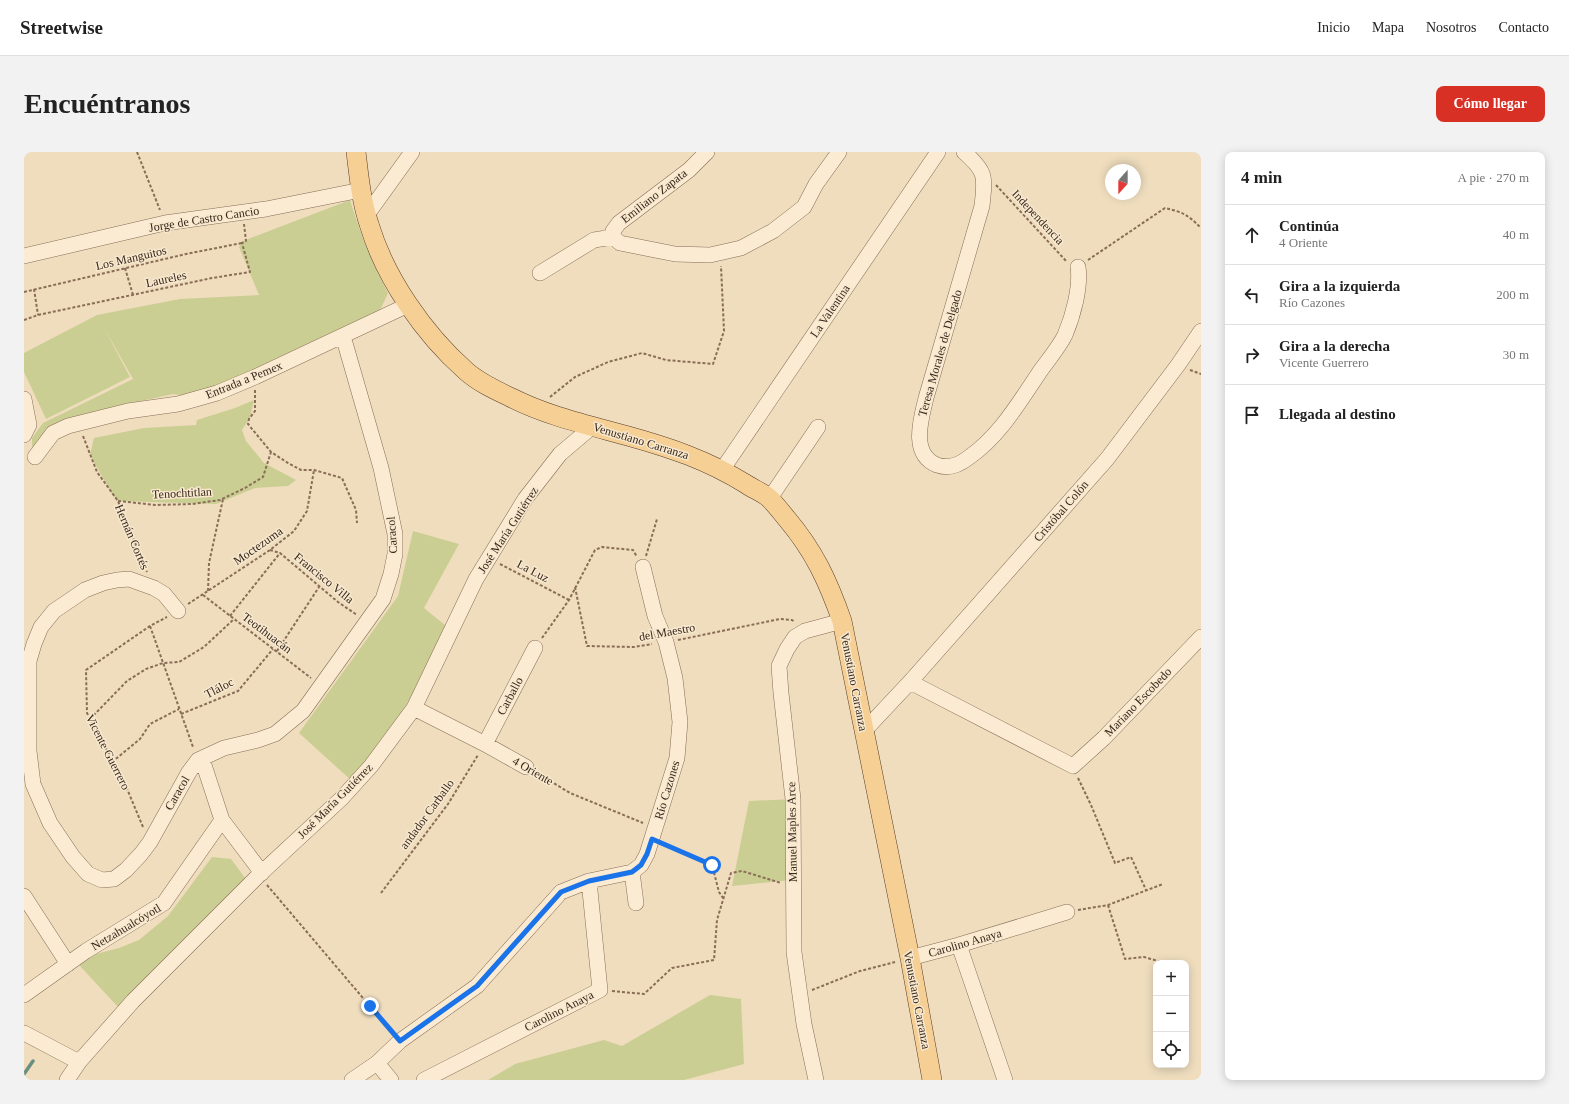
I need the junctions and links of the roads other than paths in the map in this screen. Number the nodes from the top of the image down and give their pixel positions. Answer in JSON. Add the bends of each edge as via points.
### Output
{"nodes":[{"id":1,"x":356,"y":152,"type":"edge"},
{"id":2,"x":412,"y":152,"type":"edge"},
{"id":3,"x":707,"y":152,"type":"edge"},
{"id":4,"x":839,"y":152,"type":"edge"},
{"id":5,"x":938,"y":152,"type":"edge"},
{"id":6,"x":964,"y":152,"type":"edge"},
{"id":7,"x":360,"y":190,"type":"junction"},
{"id":8,"x":366,"y":216,"type":"junction"},
{"id":9,"x":613,"y":237,"type":"junction"},
{"id":10,"x":24,"y":256,"type":"edge"},
{"id":11,"x":540,"y":272,"type":"dead end"},
{"id":12,"x":1078,"y":272,"type":"road end"},
{"id":13,"x":408,"y":305,"type":"junction"},
{"id":14,"x":1201,"y":331,"type":"edge"},
{"id":15,"x":343,"y":336,"type":"junction"},
{"id":16,"x":24,"y":399,"type":"edge"},
{"id":17,"x":593,"y":426,"type":"junction"},
{"id":18,"x":818,"y":426,"type":"dead end"},
{"id":19,"x":24,"y":434,"type":"edge"},
{"id":20,"x":35,"y":457,"type":"dead end"},
{"id":21,"x":722,"y":470,"type":"junction"},
{"id":22,"x":770,"y":498,"type":"junction"},
{"id":23,"x":643,"y":567,"type":"road end"},
{"id":24,"x":178,"y":611,"type":"road end"},
{"id":25,"x":842,"y":620,"type":"junction"},
{"id":26,"x":1201,"y":637,"type":"edge"},
{"id":27,"x":535,"y":648,"type":"road end"},
{"id":28,"x":910,"y":682,"type":"junction"},
{"id":29,"x":414,"y":708,"type":"junction"},
{"id":30,"x":864,"y":731,"type":"junction"},
{"id":31,"x":485,"y":744,"type":"junction"},
{"id":32,"x":200,"y":760,"type":"junction"},
{"id":33,"x":526,"y":767,"type":"road end"},
{"id":34,"x":222,"y":820,"type":"junction"},
{"id":35,"x":632,"y":872,"type":"junction"},
{"id":36,"x":260,"y":874,"type":"junction"},
{"id":37,"x":589,"y":881,"type":"junction"},
{"id":38,"x":24,"y":896,"type":"edge"},
{"id":39,"x":636,"y":903,"type":"dead end"},
{"id":40,"x":1067,"y":912,"type":"road end"},
{"id":41,"x":959,"y":945,"type":"junction"},
{"id":42,"x":910,"y":958,"type":"junction"},
{"id":43,"x":68,"y":964,"type":"junction"},
{"id":44,"x":24,"y":995,"type":"edge"},
{"id":45,"x":24,"y":1033,"type":"edge"},
{"id":46,"x":79,"y":1062,"type":"junction"},
{"id":47,"x":377,"y":1063,"type":"junction"},
{"id":48,"x":67,"y":1080,"type":"edge"},
{"id":49,"x":352,"y":1080,"type":"edge"},
{"id":50,"x":391,"y":1080,"type":"edge"},
{"id":51,"x":424,"y":1080,"type":"edge"},
{"id":52,"x":816,"y":1080,"type":"edge"},
{"id":53,"x":932,"y":1080,"type":"edge"},
{"id":54,"x":1005,"y":1080,"type":"edge"}],
"edges":[{"from":1,"to":7,"type":"main road","name":"Venustiano Carranza"},
{"from":2,"to":8,"type":"street"},
{"from":3,"to":9,"type":"street","name":"Emiliano Zapata","via":[[689,170],[619,224],[613,230]]},
{"from":4,"to":9,"type":"street","via":[[816,184],[804,207],[773,231],[741,248],[710,255],[675,254],[620,243]]},
{"from":5,"to":21,"type":"street","name":"La Valentina"},
{"from":6,"to":12,"type":"street","name":"Teresa Morales de Delgado","via":[[982,170],[985,182],[982,206],[920,425],[921,446],[924,456],[931,462],[941,466],[954,466],[968,459],[1011,414],[1064,336],[1073,313]]},
{"from":7,"to":8,"type":"main road","name":"Venustiano Carranza"},
{"from":7,"to":10,"type":"street","name":"Jorge de Castro Cancio","via":[[242,213],[165,222]]},
{"from":8,"to":13,"type":"main road","name":"Venustiano Carranza","via":[[389,274]]},
{"from":9,"to":11,"type":"street","via":[[594,240]]},
{"from":13,"to":15,"type":"street","name":"Entrada a Pemex"},
{"from":13,"to":17,"type":"main road","name":"Venustiano Carranza","via":[[467,372],[532,408]]},
{"from":14,"to":28,"type":"street","name":"Cristóbal Colón","via":[[1107,459]]},
{"from":15,"to":20,"type":"street","name":"Entrada a Pemex","via":[[217,393],[78,423],[53,433]]},
{"from":15,"to":32,"type":"street","name":"Caracol","via":[[381,468],[394,534],[395,554],[383,599],[303,711],[275,734],[224,748]]},
{"from":16,"to":19,"type":"street","via":[[29,425]]},
{"from":17,"to":21,"type":"main road","name":"Venustiano Carranza","via":[[671,448]]},
{"from":17,"to":29,"type":"street","name":"José María Gutiérrez","via":[[560,454],[525,499],[476,579]]},
{"from":18,"to":22,"type":"street"},
{"from":21,"to":22,"type":"main road","name":"Venustiano Carranza"},
{"from":22,"to":25,"type":"main road","name":"Venustiano Carranza","via":[[816,559],[831,588]]},
{"from":23,"to":35,"type":"street","name":"Río Cazones","via":[[655,616],[666,642],[675,678],[680,722],[677,758],[654,833],[641,865]]},
{"from":24,"to":32,"type":"street","name":"Caracol","via":[[164,594],[129,579],[103,583],[85,590],[54,611],[42,627],[29,661],[28,751],[33,784],[50,823],[88,874],[102,880],[114,879],[126,870],[150,842],[189,772]]},
{"from":25,"to":30,"type":"main road","name":"Venustiano Carranza"},
{"from":25,"to":52,"type":"street","name":"Manuel Maples Arce","via":[[805,631],[795,638],[779,666],[793,799],[794,952],[804,1024]]},
{"from":26,"to":28,"type":"street","name":"Mariano Escobedo","via":[[1104,738],[1073,766]]},
{"from":27,"to":31,"type":"street","name":"Carballo"},
{"from":28,"to":30,"type":"street","name":"Cristóbal Colón"},
{"from":29,"to":31,"type":"street","name":"4 Oriente"},
{"from":29,"to":36,"type":"street","name":"José María Gutiérrez","via":[[371,766],[342,798]]},
{"from":30,"to":42,"type":"main road","name":"Venustiano Carranza"},
{"from":31,"to":33,"type":"street","name":"4 Oriente"},
{"from":32,"to":34,"type":"street"},
{"from":34,"to":36,"type":"street"},
{"from":34,"to":43,"type":"street","name":"Netzahualcóyotl","via":[[164,903]]},
{"from":35,"to":37,"type":"street"},
{"from":35,"to":39,"type":"street"},
{"from":36,"to":46,"type":"street","name":"José María Gutiérrez","via":[[133,1001]]},
{"from":37,"to":47,"type":"street","via":[[561,892],[477,986],[400,1041]]},
{"from":37,"to":51,"type":"street","name":"Carolino Anaya","via":[[600,990]]},
{"from":38,"to":43,"type":"street"},
{"from":40,"to":41,"type":"street","name":"Carolino Anaya"},
{"from":41,"to":42,"type":"street","name":"Carolino Anaya"},
{"from":41,"to":54,"type":"street"},
{"from":42,"to":53,"type":"main road","name":"Venustiano Carranza"},
{"from":43,"to":44,"type":"street","name":"Netzahualcóyotl"},
{"from":45,"to":46,"type":"street"},
{"from":46,"to":48,"type":"street","name":"José María Gutiérrez"},
{"from":47,"to":49,"type":"street"},
{"from":47,"to":50,"type":"street"}]}
